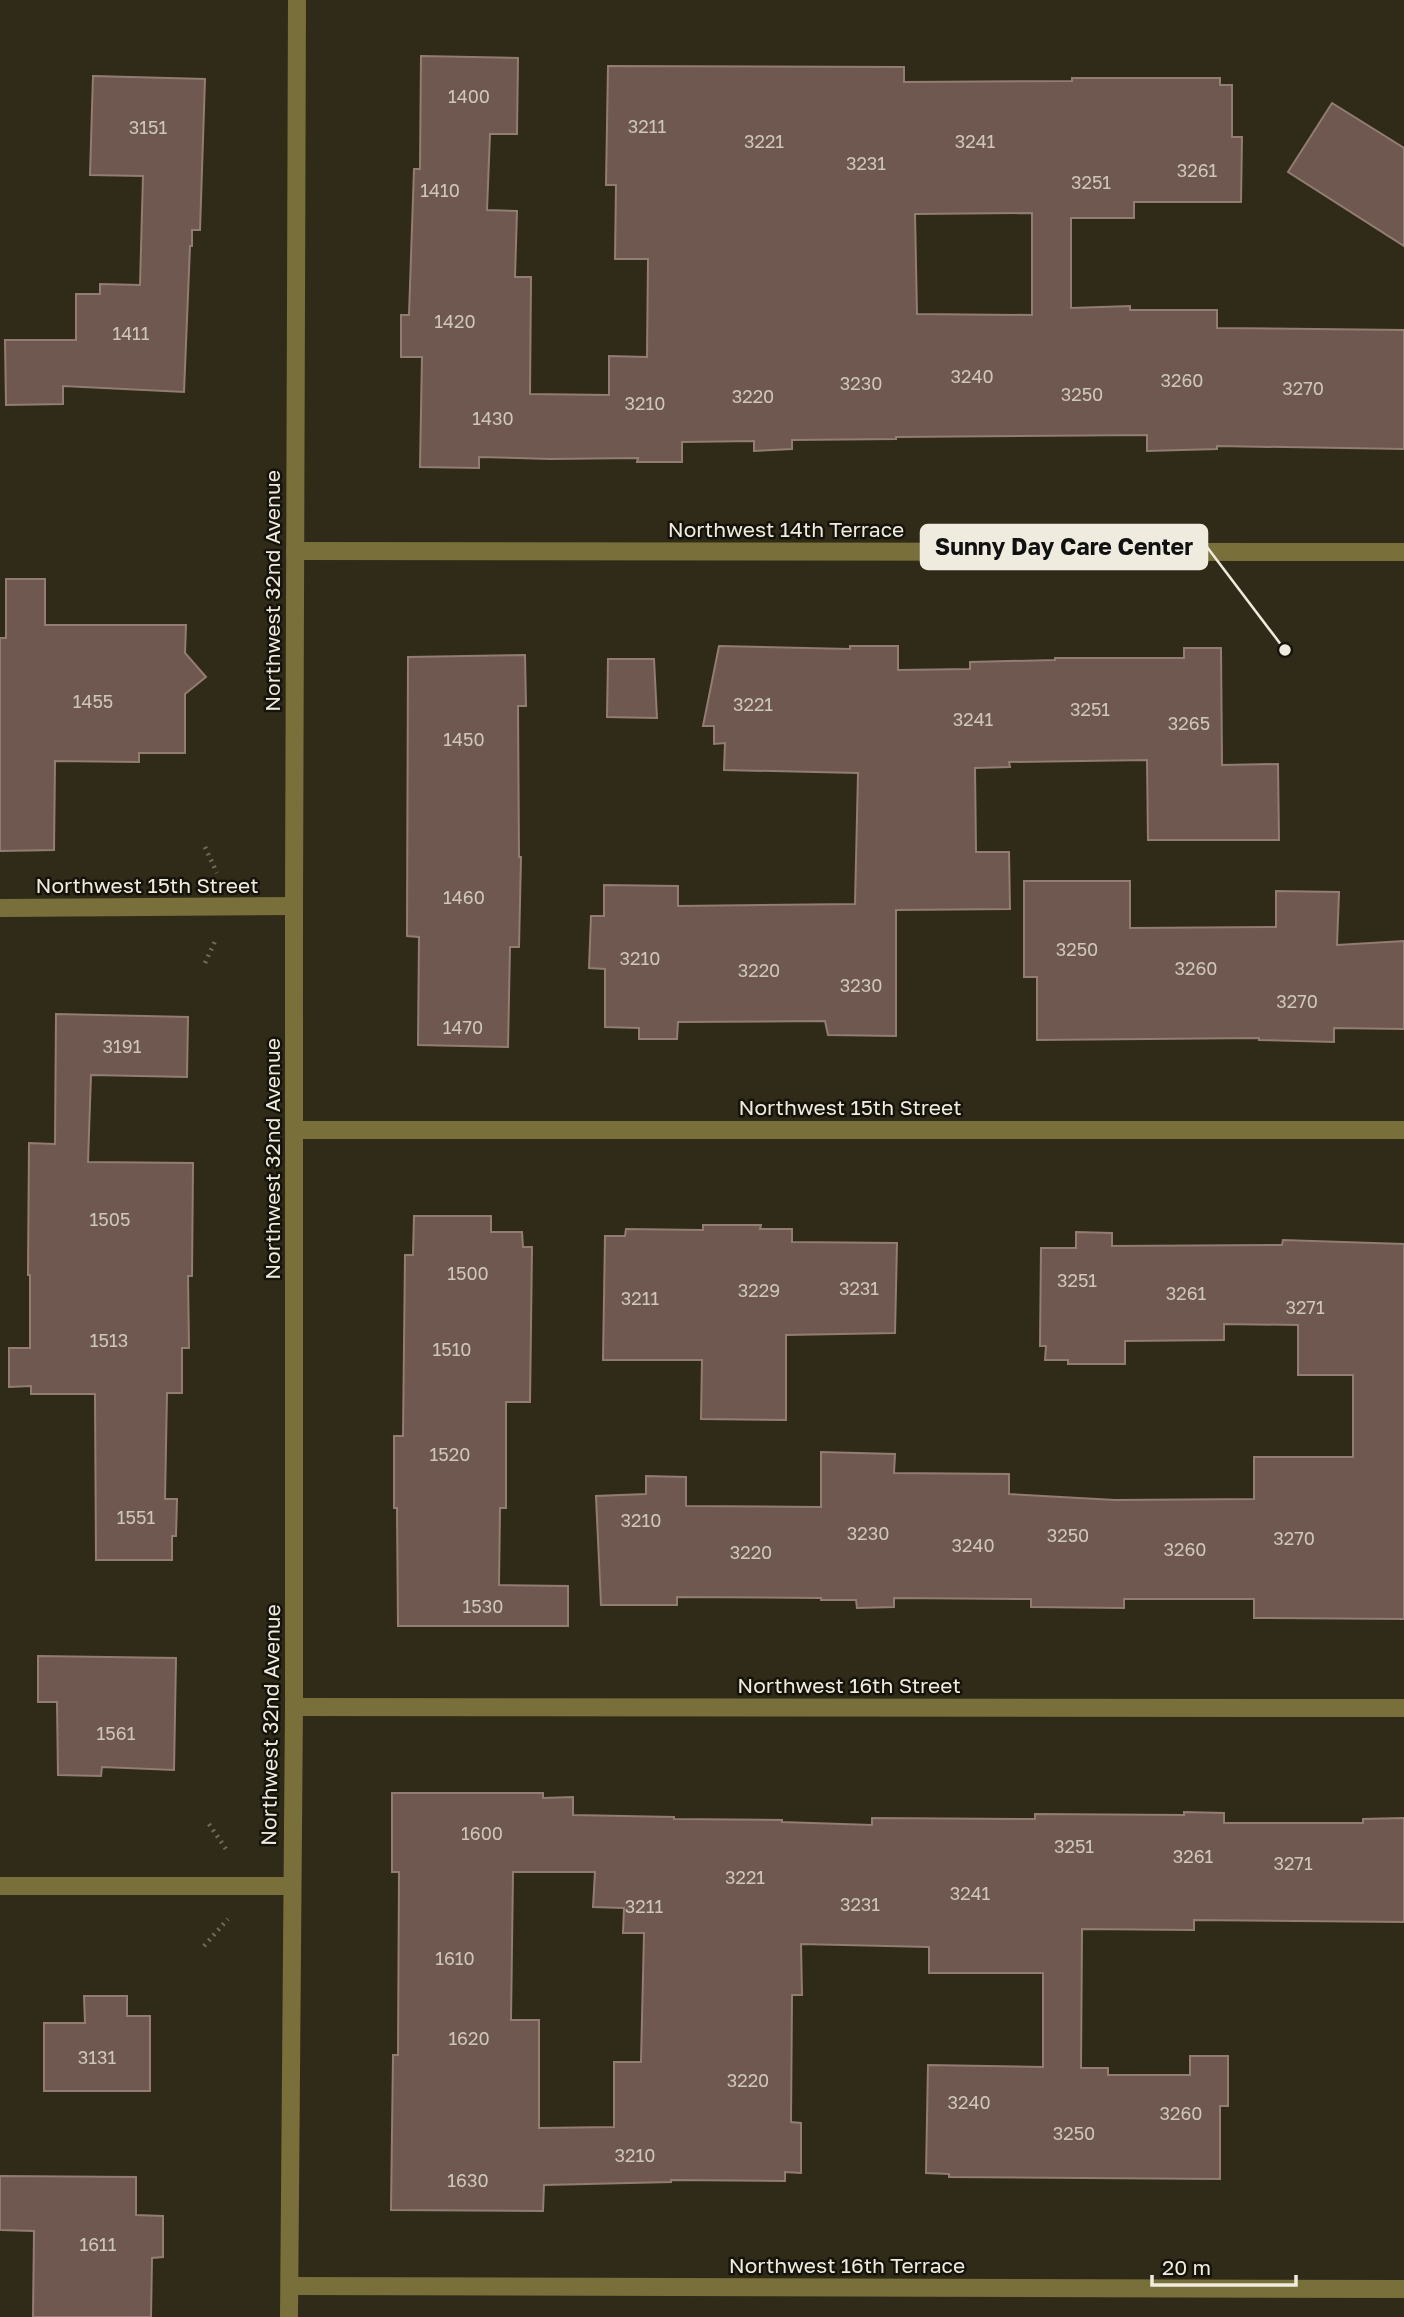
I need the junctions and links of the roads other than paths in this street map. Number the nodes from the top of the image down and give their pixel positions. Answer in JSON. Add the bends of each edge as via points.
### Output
{"nodes":[{"id":1,"x":297,"y":0,"type":"edge"},
{"id":2,"x":295,"y":551,"type":"junction"},
{"id":3,"x":1404,"y":552,"type":"edge"},
{"id":4,"x":294,"y":906,"type":"junction"},
{"id":5,"x":0,"y":908,"type":"edge"},
{"id":6,"x":1404,"y":1129,"type":"edge"},
{"id":7,"x":295,"y":1130,"type":"junction"},
{"id":8,"x":294,"y":1707,"type":"junction"},
{"id":9,"x":1404,"y":1708,"type":"edge"},
{"id":10,"x":0,"y":1886,"type":"edge"},
{"id":11,"x":291,"y":1886,"type":"junction"},
{"id":12,"x":290,"y":2286,"type":"junction"},
{"id":13,"x":1404,"y":2289,"type":"edge"},
{"id":14,"x":289,"y":2317,"type":"edge"}],
"edges":[{"from":1,"to":2,"type":"street","name":"Northwest 32nd Avenue"},
{"from":2,"to":3,"type":"street","name":"Northwest 14th Terrace"},
{"from":2,"to":4,"type":"street","name":"Northwest 32nd Avenue"},
{"from":4,"to":5,"type":"street","name":"Northwest 15th Street"},
{"from":4,"to":7,"type":"street","name":"Northwest 32nd Avenue"},
{"from":6,"to":7,"type":"street","name":"Northwest 15th Street"},
{"from":7,"to":8,"type":"street","name":"Northwest 32nd Avenue"},
{"from":8,"to":9,"type":"street","name":"Northwest 16th Street"},
{"from":8,"to":11,"type":"street","name":"Northwest 32nd Avenue"},
{"from":10,"to":11,"type":"street"},
{"from":11,"to":12,"type":"street","name":"Northwest 32nd Avenue"},
{"from":12,"to":13,"type":"street","name":"Northwest 16th Terrace"},
{"from":12,"to":14,"type":"street","name":"Northwest 32nd Avenue"}]}
